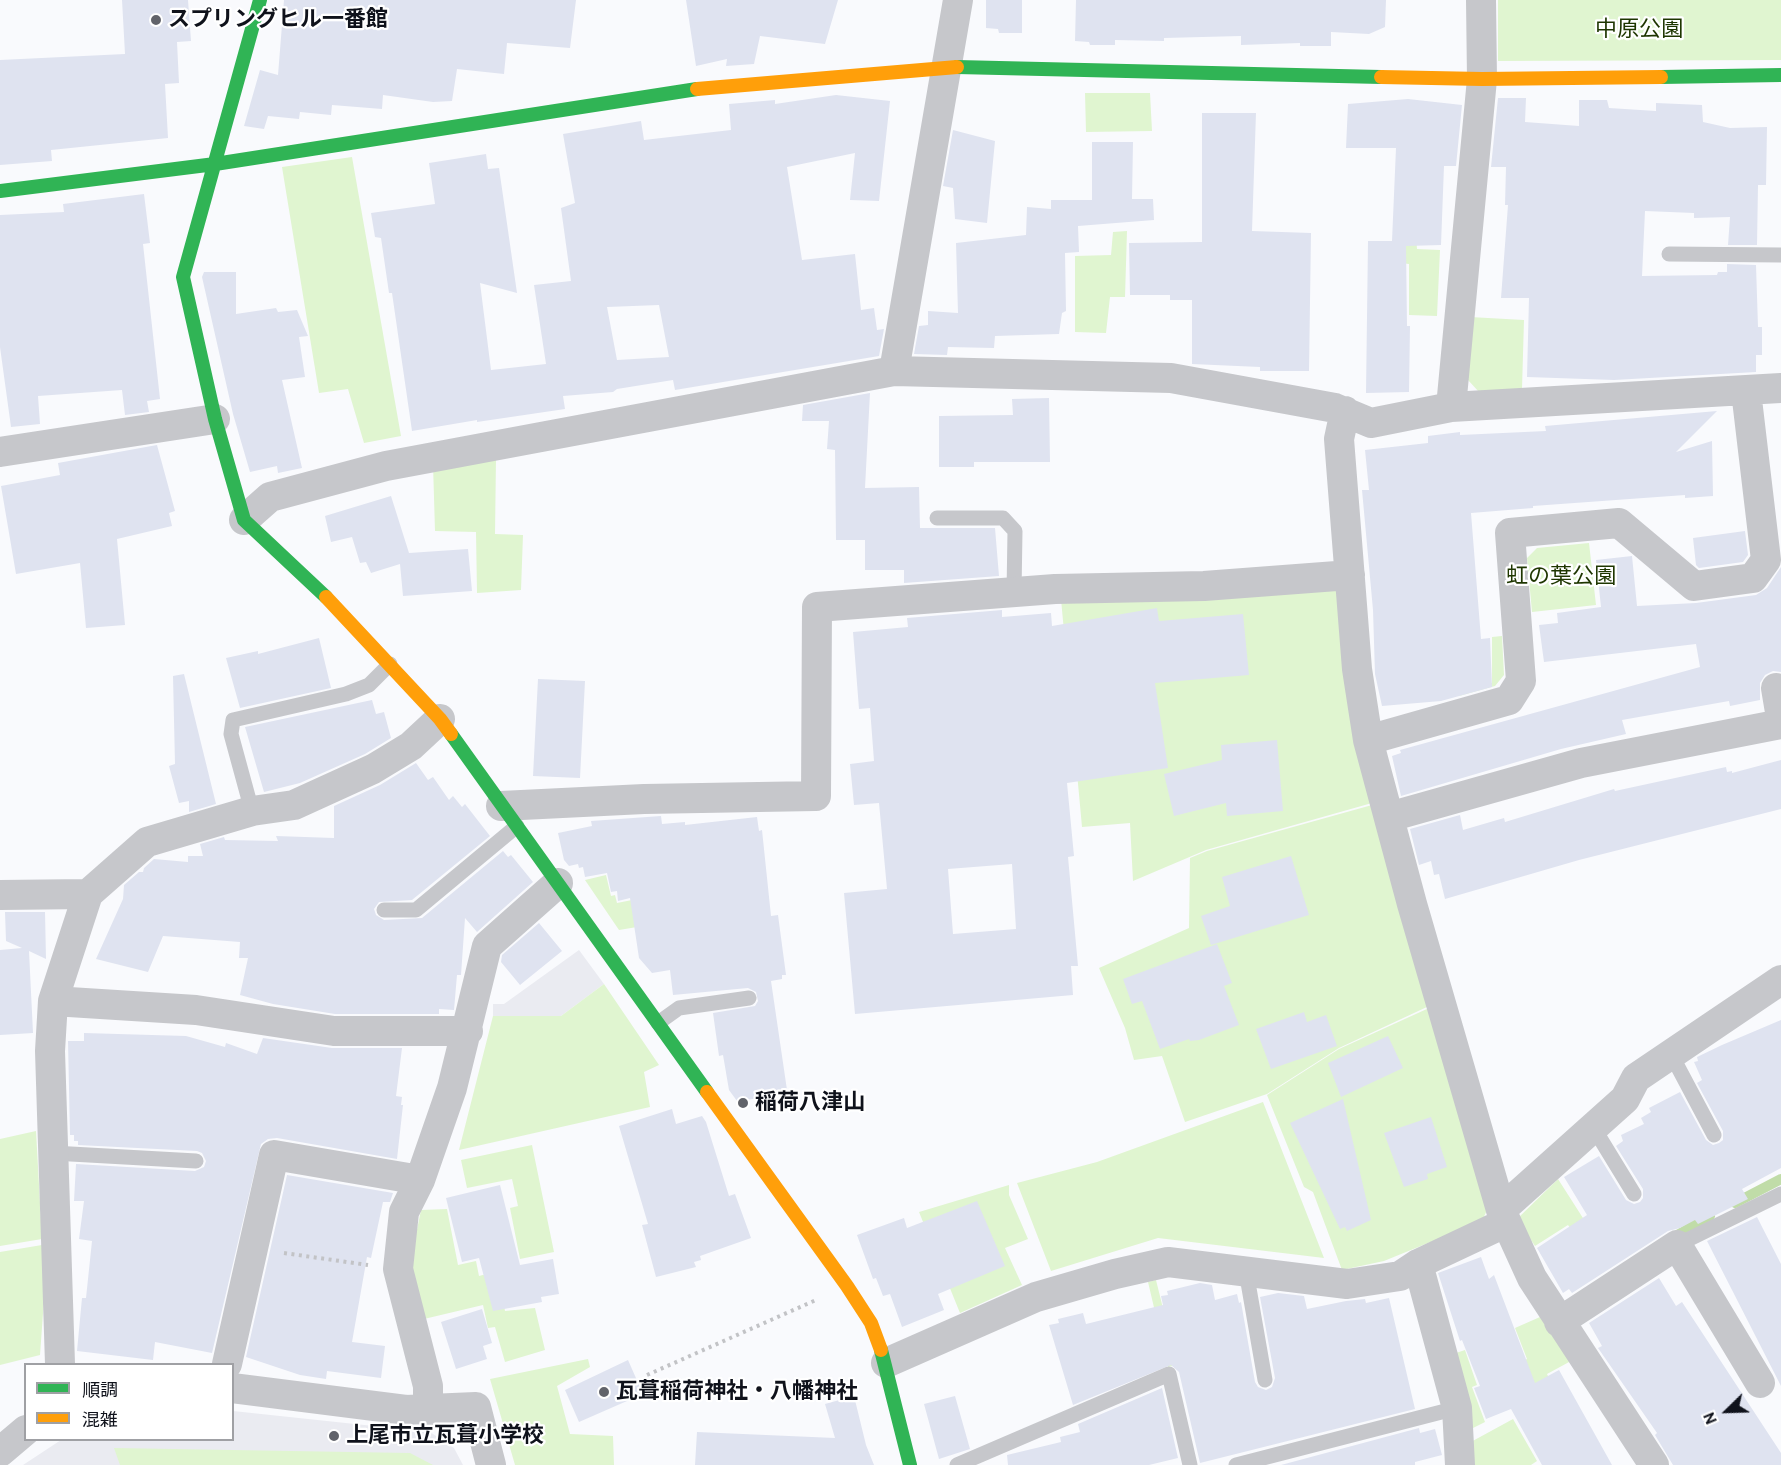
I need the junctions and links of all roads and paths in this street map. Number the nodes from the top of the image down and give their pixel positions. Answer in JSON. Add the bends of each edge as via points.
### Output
{"nodes":[{"id":1,"x":260,"y":0,"type":"edge"},
{"id":2,"x":958,"y":0,"type":"edge"},
{"id":3,"x":1481,"y":0,"type":"edge"},
{"id":4,"x":946,"y":67,"type":"junction"},
{"id":5,"x":1781,"y":75,"type":"edge"},
{"id":6,"x":1482,"y":79,"type":"junction"},
{"id":7,"x":215,"y":164,"type":"junction"},
{"id":8,"x":0,"y":191,"type":"edge"},
{"id":9,"x":1669,"y":254,"type":"dead end"},
{"id":10,"x":1781,"y":255,"type":"edge"},
{"id":11,"x":894,"y":371,"type":"junction"},
{"id":12,"x":1781,"y":388,"type":"edge"},
{"id":13,"x":1746,"y":391,"type":"junction"},
{"id":14,"x":1451,"y":407,"type":"junction"},
{"id":15,"x":1345,"y":411,"type":"junction"},
{"id":16,"x":215,"y":419,"type":"junction"},
{"id":17,"x":0,"y":452,"type":"edge"},
{"id":18,"x":937,"y":518,"type":"dead end"},
{"id":19,"x":243,"y":520,"type":"junction"},
{"id":20,"x":1350,"y":575,"type":"junction"},
{"id":21,"x":1014,"y":593,"type":"junction"},
{"id":22,"x":390,"y":664,"type":"junction"},
{"id":23,"x":1776,"y":688,"type":"dead end"},
{"id":24,"x":1781,"y":718,"type":"edge"},
{"id":25,"x":440,"y":719,"type":"junction"},
{"id":26,"x":1781,"y":724,"type":"edge"},
{"id":27,"x":1368,"y":740,"type":"junction"},
{"id":28,"x":252,"y":811,"type":"junction"},
{"id":29,"x":509,"y":816,"type":"junction"},
{"id":30,"x":1389,"y":817,"type":"junction"},
{"id":31,"x":558,"y":883,"type":"junction"},
{"id":32,"x":88,"y":894,"type":"junction"},
{"id":33,"x":0,"y":895,"type":"edge"},
{"id":34,"x":384,"y":910,"type":"dead end"},
{"id":35,"x":1778,"y":987,"type":"edge"},
{"id":36,"x":749,"y":998,"type":"dead end"},
{"id":37,"x":52,"y":1001,"type":"junction"},
{"id":38,"x":658,"y":1023,"type":"junction"},
{"id":39,"x":468,"y":1031,"type":"junction"},
{"id":40,"x":1671,"y":1054,"type":"junction"},
{"id":41,"x":1590,"y":1130,"type":"junction"},
{"id":42,"x":1714,"y":1135,"type":"dead end"},
{"id":43,"x":53,"y":1153,"type":"junction"},
{"id":44,"x":195,"y":1161,"type":"dead end"},
{"id":45,"x":420,"y":1180,"type":"junction"},
{"id":46,"x":1634,"y":1194,"type":"dead end"},
{"id":47,"x":1781,"y":1194,"type":"edge"},
{"id":48,"x":1503,"y":1217,"type":"junction"},
{"id":49,"x":1677,"y":1245,"type":"junction"},
{"id":50,"x":253,"y":1249,"type":"junction"},
{"id":51,"x":1418,"y":1264,"type":"junction"},
{"id":52,"x":398,"y":1269,"type":"junction"},
{"id":53,"x":1246,"y":1271,"type":"junction"},
{"id":54,"x":847,"y":1286,"type":"junction"},
{"id":55,"x":1559,"y":1322,"type":"junction"},
{"id":56,"x":60,"y":1363,"type":"edge"},
{"id":57,"x":227,"y":1363,"type":"edge"},
{"id":58,"x":886,"y":1363,"type":"junction"},
{"id":59,"x":647,"y":1375,"type":"dead end"},
{"id":60,"x":1266,"y":1380,"type":"dead end"},
{"id":61,"x":1760,"y":1383,"type":"dead end"},
{"id":62,"x":234,"y":1388,"type":"edge"},
{"id":63,"x":1457,"y":1408,"type":"junction"},
{"id":64,"x":428,"y":1411,"type":"junction"},
{"id":65,"x":24,"y":1432,"type":"edge"},
{"id":66,"x":0,"y":1452,"type":"edge"},
{"id":67,"x":491,"y":1465,"type":"edge"},
{"id":68,"x":910,"y":1465,"type":"edge"},
{"id":69,"x":957,"y":1465,"type":"edge"},
{"id":70,"x":1190,"y":1465,"type":"edge"},
{"id":71,"x":1236,"y":1465,"type":"edge"},
{"id":72,"x":1460,"y":1465,"type":"edge"},
{"id":73,"x":1654,"y":1465,"type":"edge"}],
"edges":[{"from":1,"to":7,"type":"street"},
{"from":2,"to":4,"type":"street"},
{"from":3,"to":6,"type":"street"},
{"from":4,"to":6,"type":"street"},
{"from":4,"to":7,"type":"street","via":[[725,84]]},
{"from":4,"to":11,"type":"street"},
{"from":5,"to":6,"type":"street"},
{"from":6,"to":14,"type":"street"},
{"from":7,"to":8,"type":"street"},
{"from":7,"to":16,"type":"street","via":[[183,278]]},
{"from":9,"to":10,"type":"lane"},
{"from":11,"to":15,"type":"street","via":[[1171,378]]},
{"from":11,"to":19,"type":"street","via":[[386,466],[270,497]]},
{"from":12,"to":13,"type":"street"},
{"from":13,"to":14,"type":"street"},
{"from":13,"to":27,"type":"street","via":[[1766,560],[1753,578],[1694,586],[1619,523],[1510,532],[1521,681],[1509,700]]},
{"from":14,"to":15,"type":"street","via":[[1371,423]]},
{"from":15,"to":20,"type":"street","via":[[1340,439]]},
{"from":16,"to":17,"type":"street"},
{"from":16,"to":19,"type":"street"},
{"from":18,"to":21,"type":"lane","via":[[1003,519],[1015,531]]},
{"from":19,"to":22,"type":"street","via":[[322,593]]},
{"from":20,"to":21,"type":"street","via":[[1204,586]]},
{"from":20,"to":27,"type":"street","via":[[1357,669]]},
{"from":21,"to":29,"type":"street","via":[[817,607],[816,796],[644,799]]},
{"from":22,"to":25,"type":"street"},
{"from":22,"to":28,"type":"lane","via":[[369,685],[346,694],[233,720],[231,734]]},
{"from":23,"to":24,"type":"street"},
{"from":25,"to":28,"type":"street","via":[[411,746],[373,769],[294,805]]},
{"from":25,"to":29,"type":"street"},
{"from":26,"to":30,"type":"street","via":[[1581,763]]},
{"from":27,"to":30,"type":"street"},
{"from":28,"to":32,"type":"street","via":[[147,842]]},
{"from":29,"to":31,"type":"street"},
{"from":29,"to":34,"type":"lane","via":[[416,910]]},
{"from":30,"to":48,"type":"street"},
{"from":31,"to":38,"type":"street"},
{"from":31,"to":39,"type":"street","via":[[487,946]]},
{"from":32,"to":33,"type":"street"},
{"from":32,"to":37,"type":"street"},
{"from":35,"to":40,"type":"street"},
{"from":36,"to":38,"type":"lane","via":[[679,1008]]},
{"from":37,"to":39,"type":"street","via":[[196,1010],[334,1031]]},
{"from":37,"to":43,"type":"street"},
{"from":38,"to":54,"type":"street"},
{"from":39,"to":45,"type":"street"},
{"from":40,"to":41,"type":"street","via":[[1636,1078],[1625,1099]]},
{"from":40,"to":42,"type":"lane"},
{"from":41,"to":46,"type":"lane","via":[[1598,1135]]},
{"from":41,"to":48,"type":"street"},
{"from":43,"to":44,"type":"lane"},
{"from":43,"to":56,"type":"street"},
{"from":45,"to":50,"type":"street","via":[[274,1155]]},
{"from":45,"to":52,"type":"street","via":[[404,1212]]},
{"from":47,"to":49,"type":"lane"},
{"from":48,"to":51,"type":"street"},
{"from":48,"to":55,"type":"street","via":[[1532,1278]]},
{"from":49,"to":55,"type":"street"},
{"from":49,"to":61,"type":"street"},
{"from":50,"to":52,"type":"path"},
{"from":50,"to":57,"type":"street"},
{"from":51,"to":53,"type":"street","via":[[1400,1276],[1347,1284]]},
{"from":51,"to":63,"type":"street"},
{"from":52,"to":64,"type":"street","via":[[428,1386]]},
{"from":53,"to":58,"type":"street","via":[[1168,1263],[1115,1274],[1036,1297]]},
{"from":53,"to":60,"type":"lane"},
{"from":54,"to":58,"type":"street","via":[[871,1323]]},
{"from":54,"to":59,"type":"path"},
{"from":55,"to":73,"type":"street"},
{"from":58,"to":68,"type":"street"},
{"from":62,"to":64,"type":"street"},
{"from":63,"to":71,"type":"lane"},
{"from":63,"to":72,"type":"street"},
{"from":64,"to":67,"type":"street","via":[[476,1407]]},
{"from":65,"to":66,"type":"street"},
{"from":69,"to":70,"type":"lane","via":[[1169,1374]]}]}
